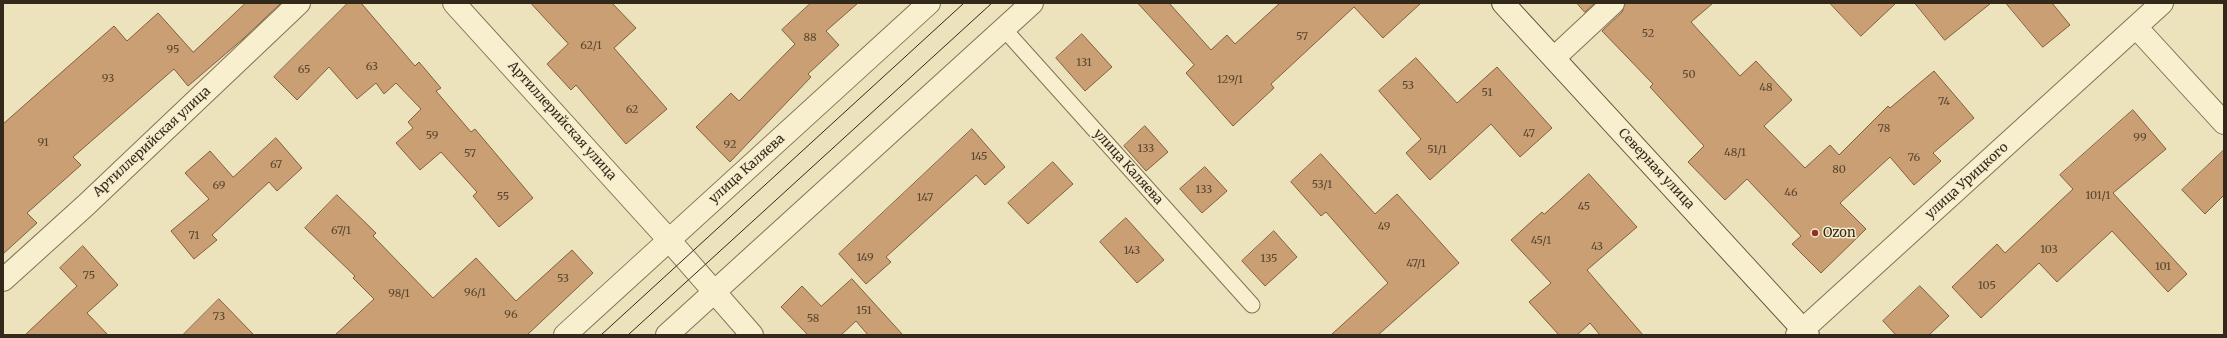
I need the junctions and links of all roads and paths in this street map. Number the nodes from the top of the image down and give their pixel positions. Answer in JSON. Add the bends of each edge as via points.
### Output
{"nodes":[{"id":1,"x":299,"y":3,"type":"edge"},
{"id":2,"x":454,"y":3,"type":"edge"},
{"id":3,"x":929,"y":3,"type":"edge"},
{"id":4,"x":1032,"y":3,"type":"edge"},
{"id":5,"x":1503,"y":3,"type":"edge"},
{"id":6,"x":1613,"y":3,"type":"edge"},
{"id":7,"x":2162,"y":3,"type":"edge"},
{"id":8,"x":2136,"y":27,"type":"junction"},
{"id":9,"x":1004,"y":30,"type":"junction"},
{"id":10,"x":1554,"y":58,"type":"junction"},
{"id":11,"x":2224,"y":123,"type":"edge"},
{"id":12,"x":669,"y":240,"type":"junction"},
{"id":13,"x":3,"y":280,"type":"edge"},
{"id":14,"x":714,"y":292,"type":"junction"},
{"id":15,"x":1252,"y":305,"type":"dead end"},
{"id":16,"x":1803,"y":333,"type":"edge"},
{"id":17,"x":565,"y":335,"type":"edge"},
{"id":18,"x":667,"y":335,"type":"edge"},
{"id":19,"x":752,"y":335,"type":"edge"}],
"edges":[{"from":1,"to":13,"type":"street","name":"Артиллерийская улица"},
{"from":2,"to":12,"type":"street","name":"Артиллерийская улица"},
{"from":3,"to":12,"type":"street","name":"улица Каляева"},
{"from":4,"to":9,"type":"street"},
{"from":5,"to":10,"type":"street","name":"Северная улица"},
{"from":6,"to":10,"type":"street"},
{"from":7,"to":8,"type":"street","name":"улица Урицкого"},
{"from":8,"to":11,"type":"street"},
{"from":8,"to":16,"type":"street","name":"улица Урицкого"},
{"from":9,"to":14,"type":"street"},
{"from":9,"to":15,"type":"lane","name":"улица Каляева"},
{"from":10,"to":16,"type":"street","name":"Северная улица"},
{"from":12,"to":14,"type":"street","name":"Артиллерийская улица"},
{"from":12,"to":17,"type":"street","name":"улица Каляева"},
{"from":14,"to":18,"type":"street"},
{"from":14,"to":19,"type":"street"}]}
